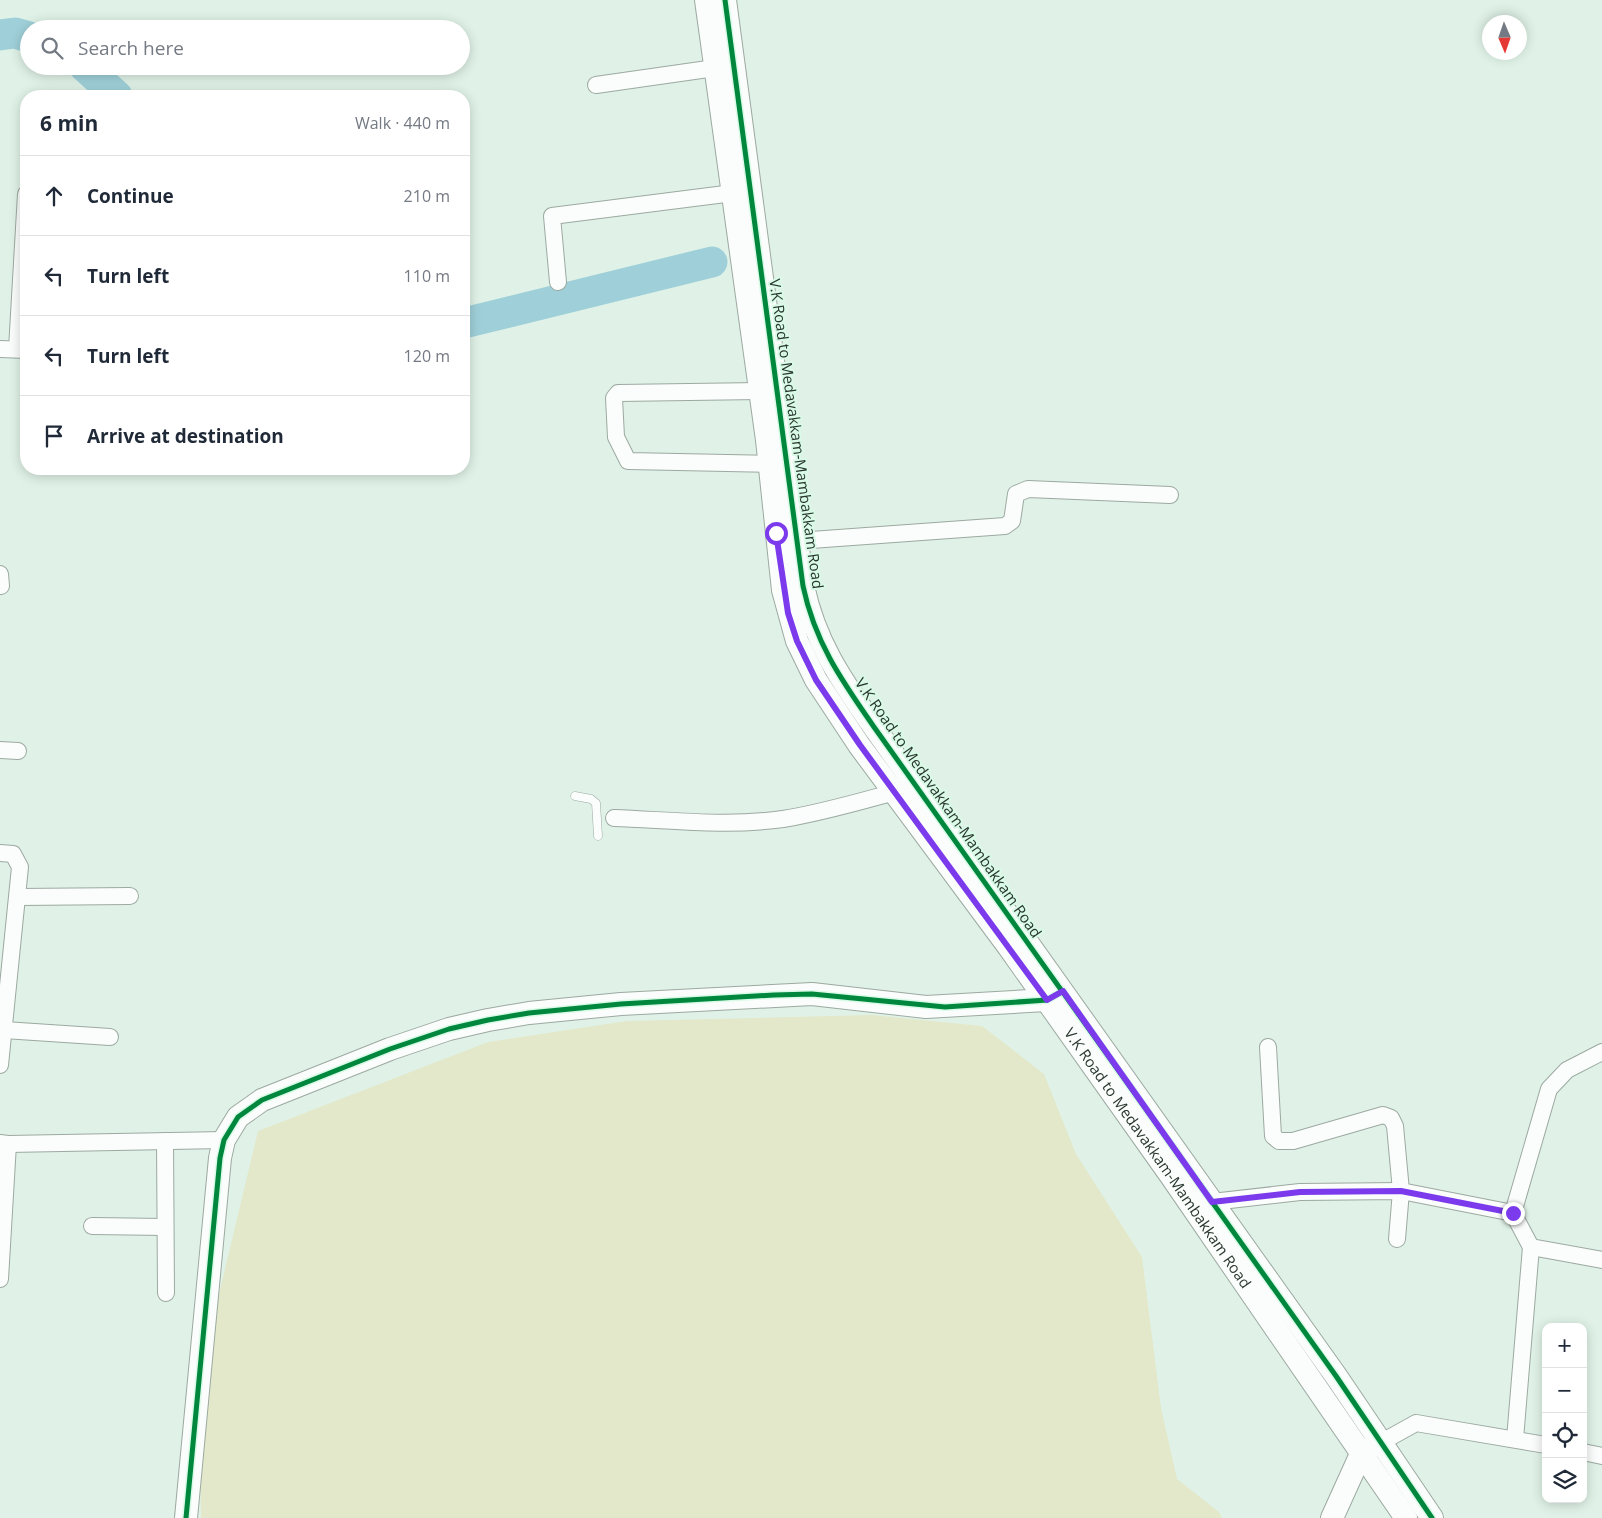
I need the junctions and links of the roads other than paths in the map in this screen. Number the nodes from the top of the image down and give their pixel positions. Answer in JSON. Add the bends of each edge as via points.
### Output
{"nodes":[{"id":1,"x":706,"y":0,"type":"edge"},
{"id":2,"x":725,"y":0,"type":"edge"},
{"id":3,"x":715,"y":68,"type":"junction"},
{"id":4,"x":596,"y":85,"type":"dead end"},
{"id":5,"x":733,"y":193,"type":"junction"},
{"id":6,"x":558,"y":282,"type":"dead end"},
{"id":7,"x":0,"y":349,"type":"edge"},
{"id":8,"x":20,"y":349,"type":"edge"},
{"id":9,"x":760,"y":391,"type":"junction"},
{"id":10,"x":779,"y":464,"type":"junction"},
{"id":11,"x":1170,"y":494,"type":"dead end"},
{"id":12,"x":797,"y":541,"type":"junction"},
{"id":13,"x":0,"y":750,"type":"edge"},
{"id":14,"x":18,"y":751,"type":"dead end"},
{"id":15,"x":894,"y":792,"type":"junction"},
{"id":16,"x":575,"y":796,"type":"dead end"},
{"id":17,"x":597,"y":817,"type":"junction"},
{"id":18,"x":614,"y":818,"type":"joint"},
{"id":19,"x":598,"y":836,"type":"dead end"},
{"id":20,"x":0,"y":853,"type":"edge"},
{"id":21,"x":130,"y":896,"type":"dead end"},
{"id":22,"x":18,"y":897,"type":"junction"},
{"id":23,"x":1055,"y":996,"type":"junction"},
{"id":24,"x":4,"y":1030,"type":"junction"},
{"id":25,"x":110,"y":1037,"type":"dead end"},
{"id":26,"x":1268,"y":1047,"type":"dead end"},
{"id":27,"x":1602,"y":1052,"type":"edge"},
{"id":28,"x":0,"y":1064,"type":"edge"},
{"id":29,"x":224,"y":1140,"type":"junction"},
{"id":30,"x":164,"y":1141,"type":"junction"},
{"id":31,"x":4,"y":1144,"type":"edge"},
{"id":32,"x":1401,"y":1191,"type":"junction"},
{"id":33,"x":1212,"y":1202,"type":"junction"},
{"id":34,"x":1513,"y":1213,"type":"junction"},
{"id":35,"x":92,"y":1226,"type":"dead end"},
{"id":36,"x":165,"y":1227,"type":"junction"},
{"id":37,"x":1397,"y":1239,"type":"dead end"},
{"id":38,"x":1531,"y":1247,"type":"junction"},
{"id":39,"x":1602,"y":1260,"type":"edge"},
{"id":40,"x":0,"y":1279,"type":"edge"},
{"id":41,"x":166,"y":1293,"type":"dead end"},
{"id":42,"x":1515,"y":1439,"type":"junction"},
{"id":43,"x":1380,"y":1442,"type":"junction"},
{"id":44,"x":1542,"y":1444,"type":"edge"},
{"id":45,"x":1587,"y":1453,"type":"edge"},
{"id":46,"x":1361,"y":1454,"type":"junction"},
{"id":47,"x":1602,"y":1456,"type":"edge"},
{"id":48,"x":186,"y":1518,"type":"edge"},
{"id":49,"x":1332,"y":1518,"type":"edge"},
{"id":50,"x":1406,"y":1518,"type":"edge"},
{"id":51,"x":1432,"y":1518,"type":"edge"}],
"edges":[{"from":1,"to":3,"type":"street","name":"V.K Road to Medavakkam-Mambakkam Road"},
{"from":2,"to":10,"type":"street","name":"V.K Road to Medavakkam-Mambakkam Road"},
{"from":3,"to":4,"type":"street"},
{"from":3,"to":5,"type":"street","name":"V.K Road to Medavakkam-Mambakkam Road"},
{"from":5,"to":6,"type":"street","via":[[552,216]]},
{"from":5,"to":9,"type":"street","name":"V.K Road to Medavakkam-Mambakkam Road"},
{"from":7,"to":8,"type":"street"},
{"from":9,"to":10,"type":"street","name":"V.K Road to Medavakkam-Mambakkam Road"},
{"from":9,"to":10,"type":"street","via":[[618,393],[614,398],[616,437],[628,461]]},
{"from":10,"to":12,"type":"street","name":"V.K Road to Medavakkam-Mambakkam Road"},
{"from":10,"to":15,"type":"street","name":"V.K Road to Medavakkam-Mambakkam Road","via":[[783,590],[797,641],[816,680]]},
{"from":11,"to":12,"type":"street","via":[[1028,489],[1016,494],[1012,521],[1005,526]]},
{"from":12,"to":23,"type":"street","name":"V.K Road to Medavakkam-Mambakkam Road","via":[[809,613],[835,671]]},
{"from":13,"to":14,"type":"street"},
{"from":15,"to":18,"type":"street","via":[[843,807],[782,819],[722,823]]},
{"from":15,"to":23,"type":"street","name":"V.K Road to Medavakkam-Mambakkam Road"},
{"from":16,"to":17,"type":"lane","via":[[596,803]]},
{"from":17,"to":18,"type":"lane"},
{"from":17,"to":19,"type":"lane"},
{"from":20,"to":22,"type":"street","via":[[14,854],[20,867]]},
{"from":21,"to":22,"type":"street"},
{"from":22,"to":24,"type":"street"},
{"from":23,"to":29,"type":"street","via":[[945,1007],[793,994],[621,1004],[488,1020],[390,1049],[262,1100],[238,1117]]},
{"from":23,"to":33,"type":"street","name":"V.K Road to Medavakkam-Mambakkam Road"},
{"from":23,"to":46,"type":"street","name":"V.K Road to Medavakkam-Mambakkam Road","via":[[1172,1176]]},
{"from":24,"to":25,"type":"street"},
{"from":24,"to":28,"type":"street"},
{"from":26,"to":32,"type":"street","via":[[1273,1136],[1279,1141],[1293,1141],[1383,1115],[1391,1118],[1395,1126]]},
{"from":27,"to":34,"type":"street","via":[[1567,1070],[1549,1089]]},
{"from":29,"to":30,"type":"street"},
{"from":29,"to":48,"type":"street"},
{"from":30,"to":31,"type":"street"},
{"from":30,"to":36,"type":"street"},
{"from":31,"to":40,"type":"street"},
{"from":32,"to":33,"type":"street","via":[[1300,1192]]},
{"from":32,"to":34,"type":"street"},
{"from":32,"to":37,"type":"street"},
{"from":33,"to":43,"type":"street","name":"V.K Road to Medavakkam-Mambakkam Road"},
{"from":34,"to":38,"type":"street"},
{"from":35,"to":36,"type":"street"},
{"from":36,"to":41,"type":"street"},
{"from":38,"to":39,"type":"street"},
{"from":38,"to":42,"type":"street"},
{"from":42,"to":43,"type":"street","via":[[1416,1423]]},
{"from":42,"to":44,"type":"street"},
{"from":43,"to":46,"type":"street"},
{"from":43,"to":51,"type":"street","name":"V.K Road to Medavakkam-Mambakkam Road"},
{"from":45,"to":47,"type":"street"},
{"from":46,"to":49,"type":"street"},
{"from":46,"to":50,"type":"street","name":"V.K Road to Medavakkam-Mambakkam Road"}]}
